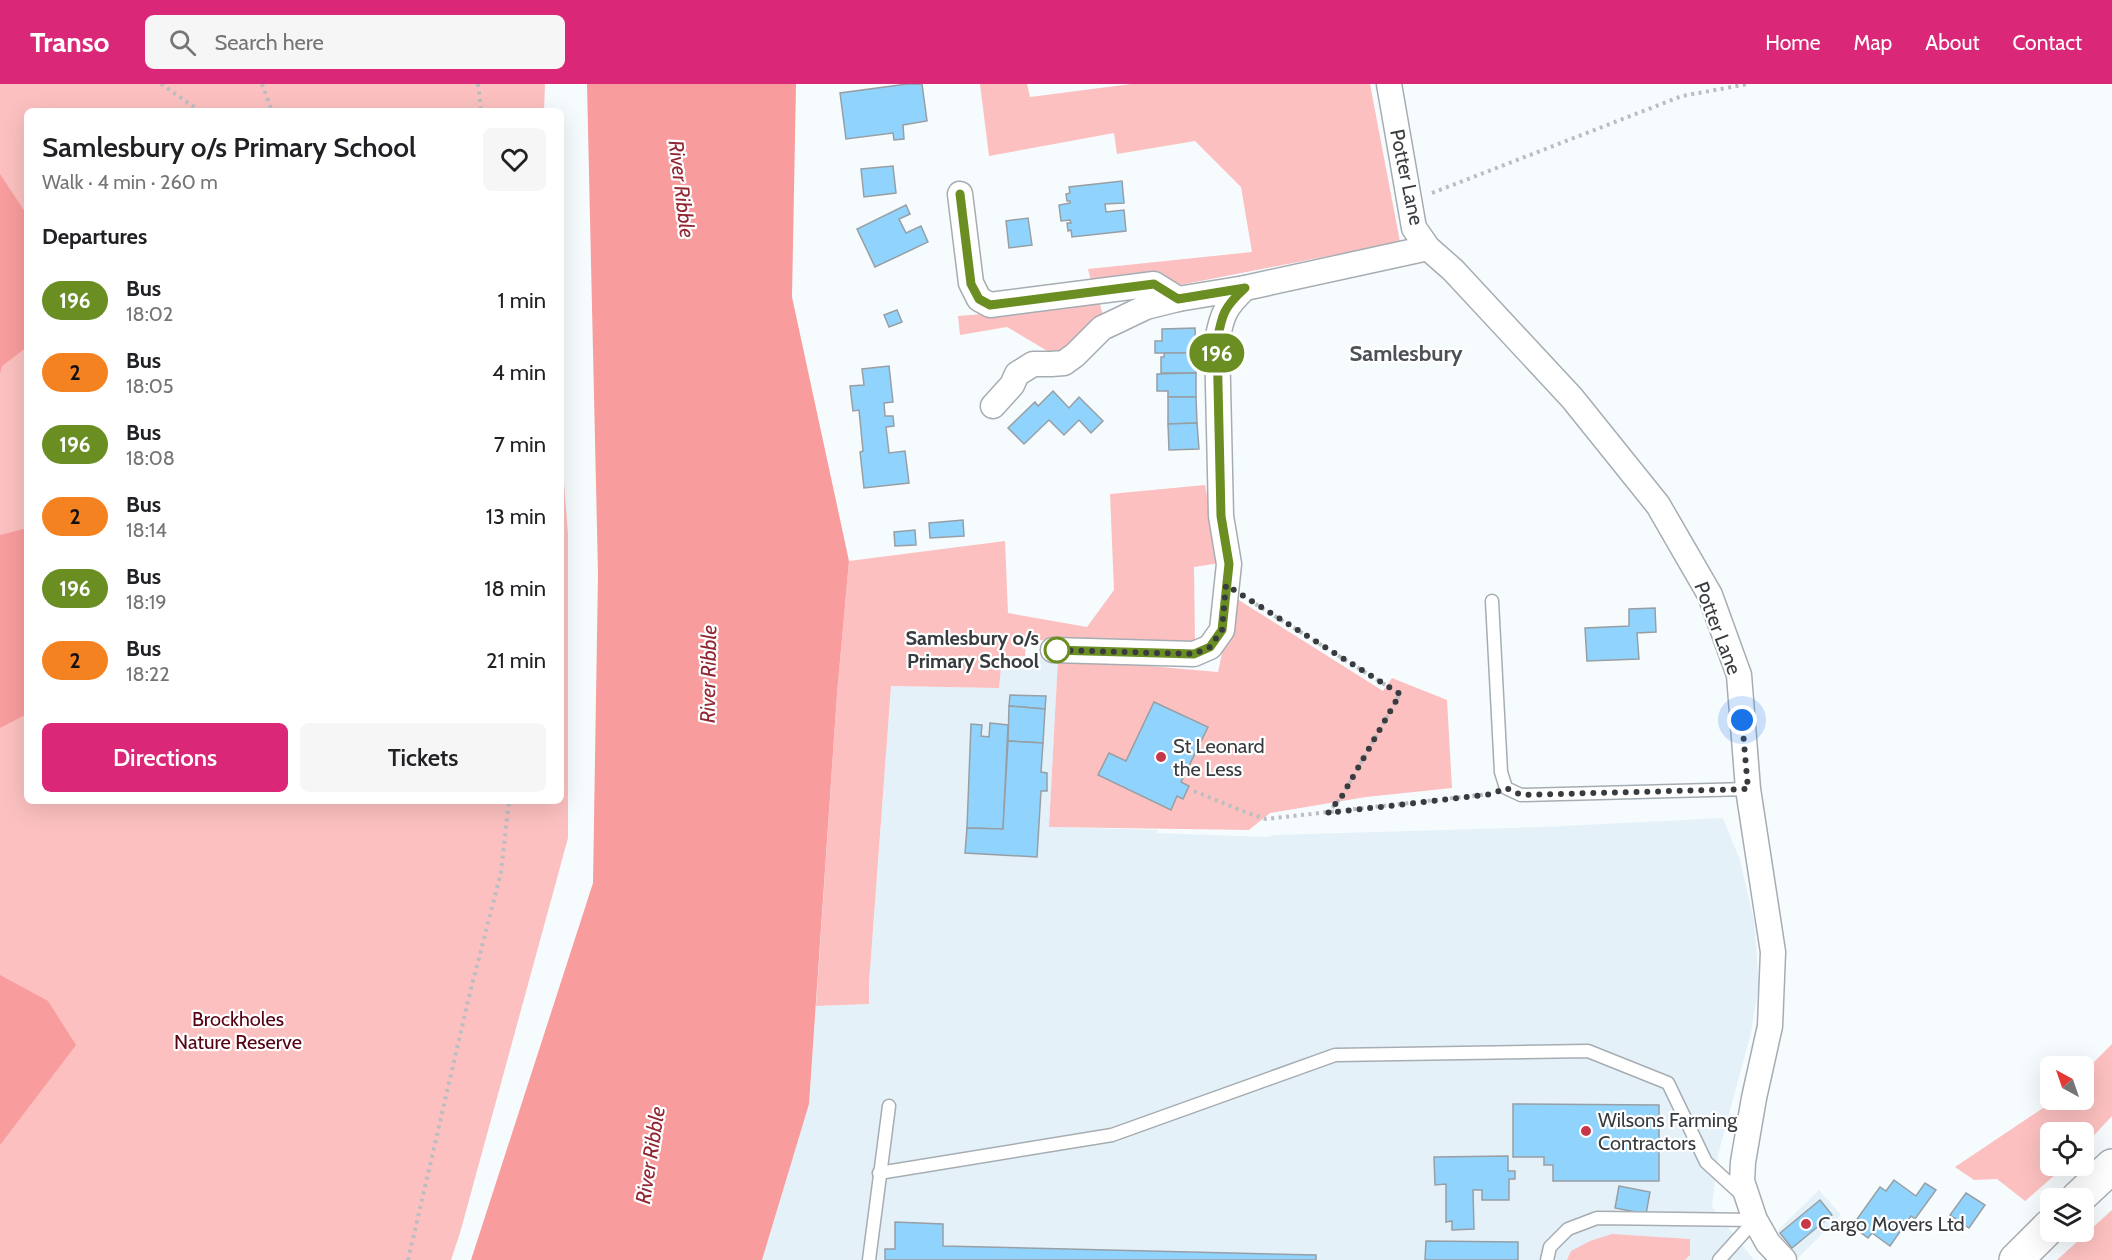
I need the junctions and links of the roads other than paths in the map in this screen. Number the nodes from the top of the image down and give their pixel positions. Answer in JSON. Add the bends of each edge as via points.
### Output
{"nodes":[{"id":1,"x":1389,"y":84,"type":"edge"},
{"id":2,"x":960,"y":194,"type":"dead end"},
{"id":3,"x":1428,"y":248,"type":"junction"},
{"id":4,"x":1245,"y":288,"type":"junction"},
{"id":5,"x":1178,"y":299,"type":"junction"},
{"id":6,"x":993,"y":406,"type":"dead end"},
{"id":7,"x":1492,"y":601,"type":"dead end"},
{"id":8,"x":1053,"y":650,"type":"dead end"},
{"id":9,"x":1748,"y":789,"type":"junction"},
{"id":10,"x":889,"y":1106,"type":"dead end"},
{"id":11,"x":2112,"y":1166,"type":"edge"},
{"id":12,"x":879,"y":1173,"type":"junction"},
{"id":13,"x":2089,"y":1188,"type":"edge"},
{"id":14,"x":1751,"y":1210,"type":"junction"},
{"id":15,"x":2040,"y":1236,"type":"edge"},
{"id":16,"x":869,"y":1260,"type":"edge"},
{"id":17,"x":1547,"y":1260,"type":"edge"},
{"id":18,"x":1719,"y":1260,"type":"edge"},
{"id":19,"x":1784,"y":1260,"type":"edge"},
{"id":20,"x":2016,"y":1260,"type":"edge"}],
"edges":[{"from":1,"to":3,"type":"street","name":"Potter Lane","via":[[1414,228]]},
{"from":2,"to":5,"type":"street","via":[[971,284],[979,299],[990,305],[1154,284]]},
{"from":3,"to":4,"type":"street"},
{"from":3,"to":9,"type":"street","name":"Potter Lane","via":[[1454,270],[1572,398],[1658,505],[1710,595],[1738,675]]},
{"from":4,"to":5,"type":"street"},
{"from":4,"to":8,"type":"street","via":[[1228,304],[1217,341],[1221,516],[1229,564],[1222,630],[1210,647],[1194,654]]},
{"from":5,"to":6,"type":"street","via":[[1146,307],[1102,328],[1064,363],[1033,364],[1017,374]]},
{"from":7,"to":9,"type":"lane","via":[[1506,788],[1521,795]]},
{"from":9,"to":14,"type":"street","name":"Potter Lane","via":[[1773,952],[1770,1026],[1743,1162],[1742,1181]]},
{"from":10,"to":12,"type":"lane"},
{"from":11,"to":13,"type":"highway"},
{"from":12,"to":14,"type":"lane","via":[[1112,1135],[1335,1054],[1588,1051],[1668,1083],[1706,1162]]},
{"from":12,"to":16,"type":"lane"},
{"from":14,"to":17,"type":"lane","via":[[1597,1218],[1568,1229],[1550,1247]]},
{"from":14,"to":18,"type":"lane"},
{"from":14,"to":19,"type":"street","name":"Potter Lane","via":[[1768,1243]]},
{"from":15,"to":20,"type":"highway"}]}
